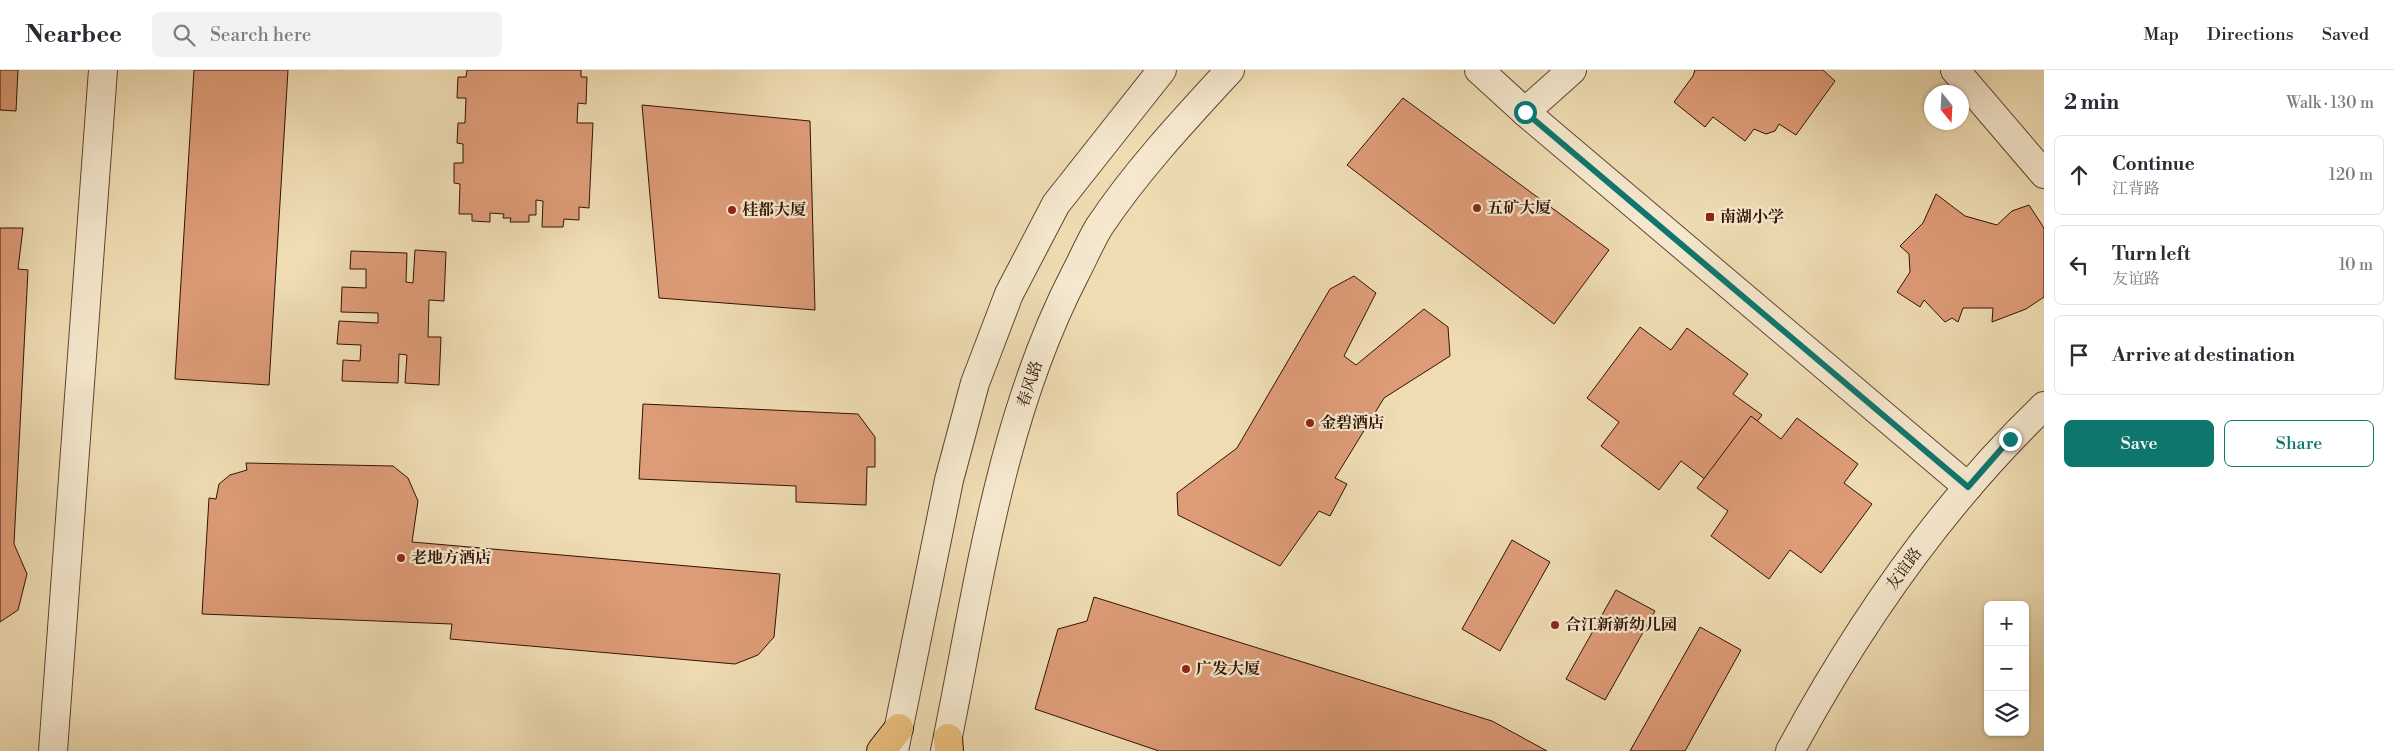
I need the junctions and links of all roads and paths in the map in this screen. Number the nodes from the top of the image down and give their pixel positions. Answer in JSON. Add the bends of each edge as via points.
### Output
{"nodes":[{"id":1,"x":103,"y":70,"type":"edge"},
{"id":2,"x":1162,"y":70,"type":"edge"},
{"id":3,"x":1230,"y":70,"type":"edge"},
{"id":4,"x":1479,"y":70,"type":"edge"},
{"id":5,"x":1572,"y":70,"type":"edge"},
{"id":6,"x":1955,"y":70,"type":"edge"},
{"id":7,"x":1525,"y":112,"type":"junction"},
{"id":8,"x":2044,"y":174,"type":"edge"},
{"id":9,"x":2044,"y":406,"type":"edge"},
{"id":10,"x":1968,"y":487,"type":"junction"},
{"id":11,"x":896,"y":739,"type":"edge"},
{"id":12,"x":947,"y":747,"type":"edge"},
{"id":13,"x":53,"y":751,"type":"edge"},
{"id":14,"x":881,"y":751,"type":"edge"},
{"id":15,"x":1790,"y":751,"type":"edge"}],
"edges":[{"from":1,"to":13,"type":"street"},
{"from":2,"to":11,"type":"street","via":[[1056,204],[1009,294],[975,383],[949,480]]},
{"from":3,"to":12,"type":"street","name":"春风路","via":[[1159,148],[1099,228],[1053,316],[1025,395],[998,491]]},
{"from":4,"to":7,"type":"street"},
{"from":5,"to":7,"type":"street"},
{"from":6,"to":8,"type":"street"},
{"from":7,"to":10,"type":"street"},
{"from":9,"to":10,"type":"street","name":"友谊路"},
{"from":10,"to":15,"type":"street","name":"友谊路","via":[[1910,559],[1860,629]]},
{"from":11,"to":14,"type":"main road"}]}
